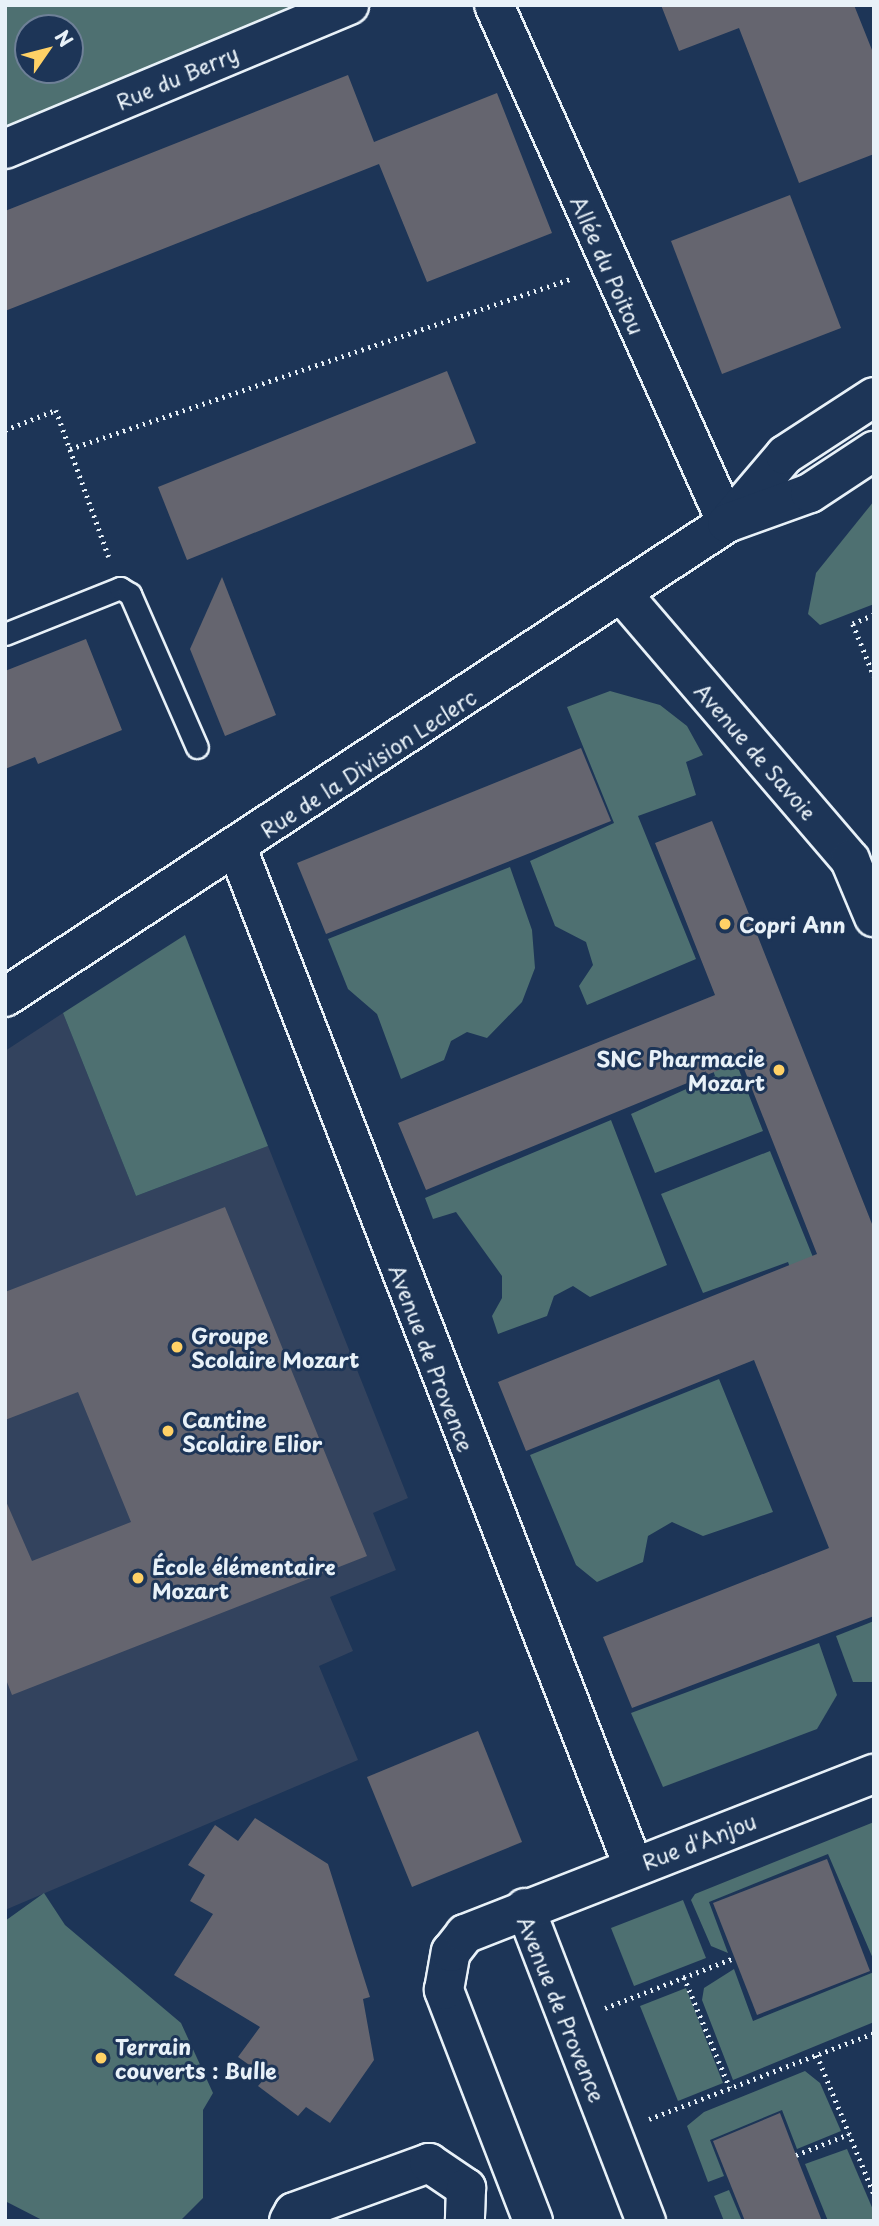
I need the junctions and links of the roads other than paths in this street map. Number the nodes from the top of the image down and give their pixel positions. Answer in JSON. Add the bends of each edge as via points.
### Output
{"nodes":[{"id":1,"x":349,"y":5,"type":"edge"},
{"id":2,"x":494,"y":5,"type":"edge"},
{"id":3,"x":5,"y":149,"type":"edge"},
{"id":4,"x":874,"y":397,"type":"edge"},
{"id":5,"x":874,"y":451,"type":"edge"},
{"id":6,"x":727,"y":523,"type":"junction"},
{"id":7,"x":623,"y":595,"type":"junction"},
{"id":8,"x":5,"y":634,"type":"edge"},
{"id":9,"x":197,"y":747,"type":"dead end"},
{"id":10,"x":237,"y":848,"type":"junction"},
{"id":11,"x":874,"y":917,"type":"edge"},
{"id":12,"x":5,"y":997,"type":"edge"},
{"id":13,"x":874,"y":1774,"type":"edge"},
{"id":14,"x":633,"y":1866,"type":"junction"},
{"id":15,"x":525,"y":1908,"type":"junction"},
{"id":16,"x":513,"y":2170,"type":"junction"},
{"id":17,"x":466,"y":2204,"type":"edge"},
{"id":18,"x":289,"y":2221,"type":"edge"},
{"id":19,"x":533,"y":2221,"type":"edge"},
{"id":20,"x":646,"y":2221,"type":"edge"}],
"edges":[{"from":1,"to":3,"type":"street","name":"Rue du Berry"},
{"from":2,"to":6,"type":"street","name":"Allée du Poitou"},
{"from":4,"to":6,"type":"street","name":"Rue de la Division Leclerc","via":[[785,455]]},
{"from":5,"to":6,"type":"street","name":"Rue de la Division Leclerc","via":[[810,493]]},
{"from":6,"to":7,"type":"street","name":"Rue de la Division Leclerc"},
{"from":7,"to":10,"type":"street","name":"Rue de la Division Leclerc"},
{"from":7,"to":11,"type":"street","name":"Avenue de Savoie","via":[[850,860]]},
{"from":8,"to":9,"type":"lane","via":[[120,588],[130,594]]},
{"from":10,"to":12,"type":"street","name":"Rue de la Division Leclerc"},
{"from":10,"to":14,"type":"street","name":"Avenue de Provence"},
{"from":13,"to":14,"type":"street","name":"Rue d'Anjou"},
{"from":14,"to":15,"type":"street","name":"Rue d'Anjou"},
{"from":15,"to":16,"type":"street","name":"Avenue de Provence","via":[[465,1934],[451,1952],[444,1990]]},
{"from":15,"to":20,"type":"street","name":"Avenue de Provence"},
{"from":16,"to":17,"type":"street"},
{"from":16,"to":19,"type":"street","name":"Avenue de Provence"},
{"from":17,"to":18,"type":"street","via":[[429,2163],[294,2212]]}]}
